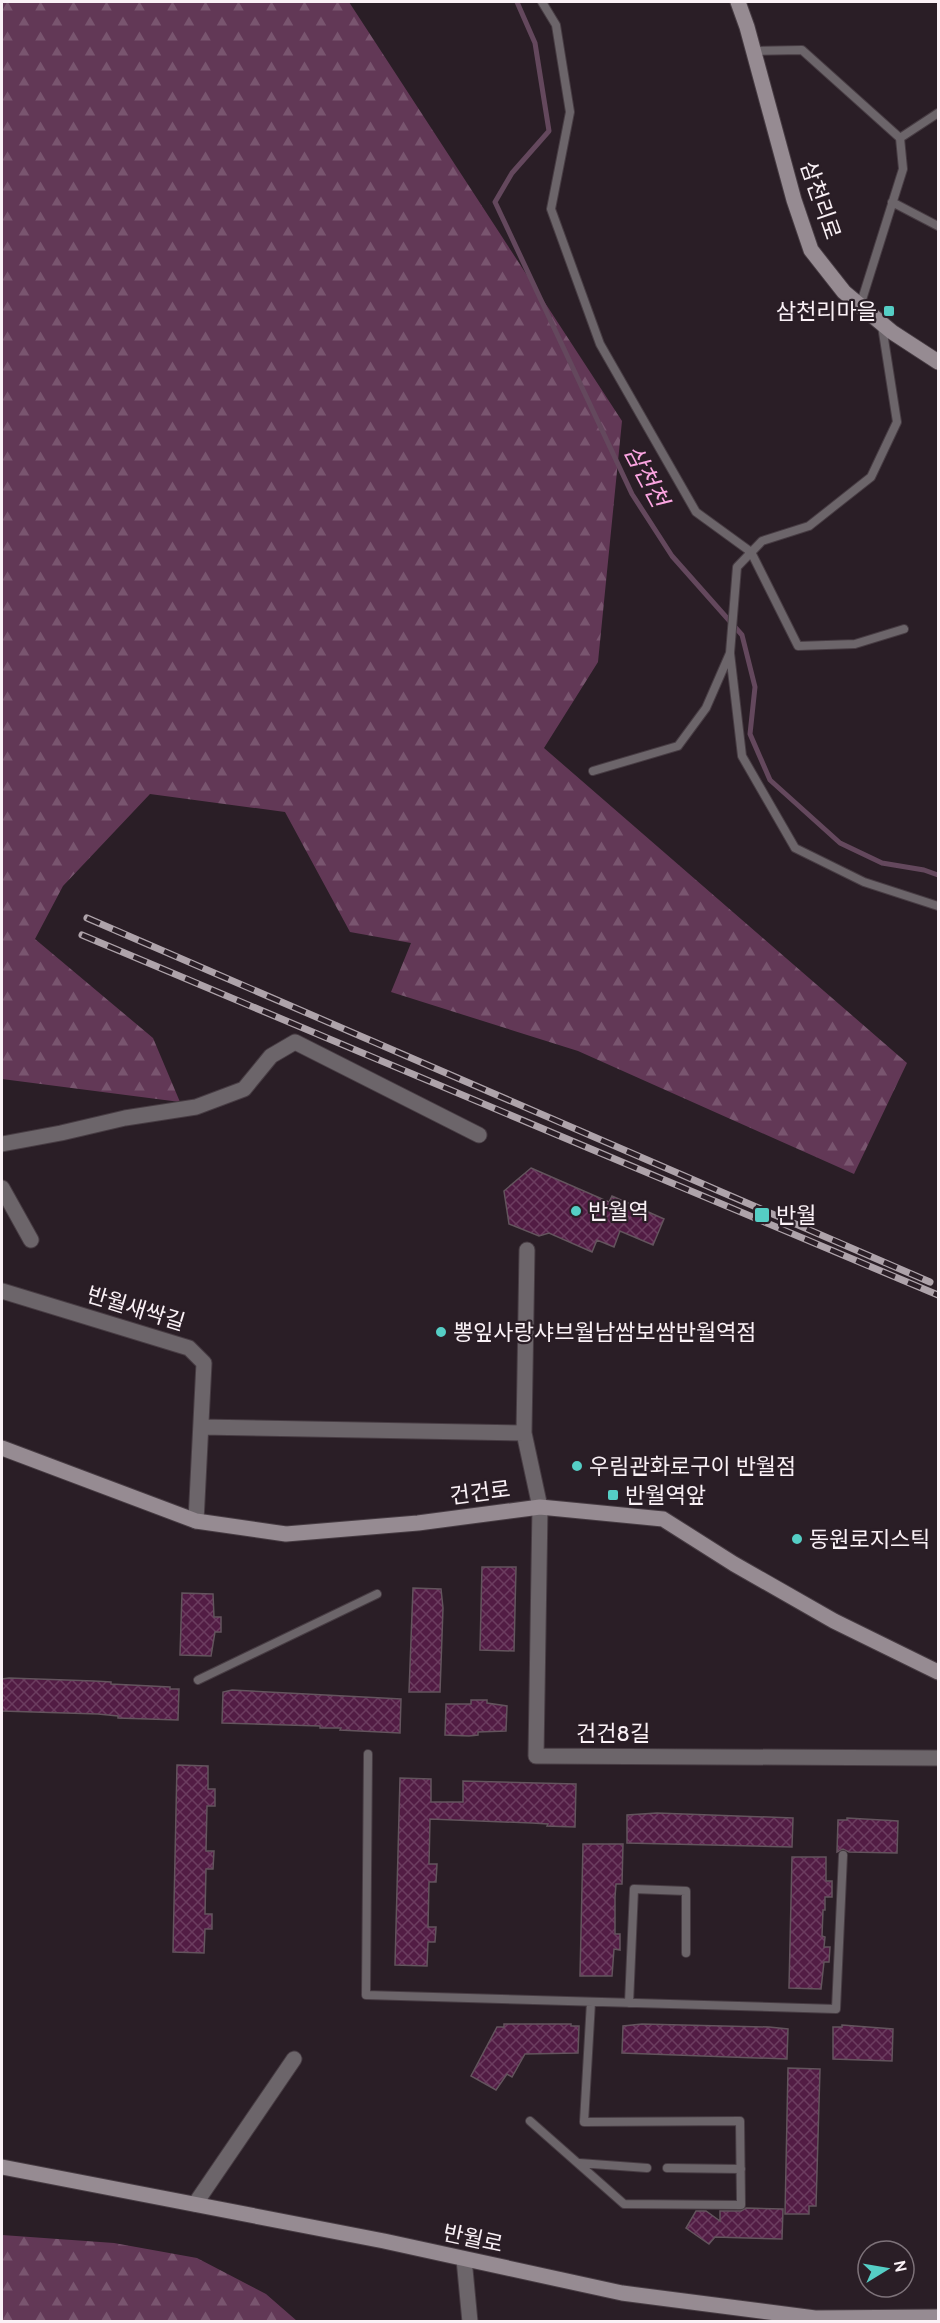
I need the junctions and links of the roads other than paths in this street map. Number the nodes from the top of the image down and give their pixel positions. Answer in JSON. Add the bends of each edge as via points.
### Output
{"nodes":[{"id":1,"x":542,"y":2,"type":"edge"},
{"id":2,"x":738,"y":2,"type":"edge"},
{"id":3,"x":754,"y":51,"type":"junction"},
{"id":4,"x":939,"y":113,"type":"edge"},
{"id":5,"x":900,"y":138,"type":"junction"},
{"id":6,"x":892,"y":202,"type":"junction"},
{"id":7,"x":939,"y":226,"type":"edge"},
{"id":8,"x":860,"y":306,"type":"junction"},
{"id":9,"x":881,"y":322,"type":"junction"},
{"id":10,"x":939,"y":362,"type":"edge"},
{"id":11,"x":751,"y":552,"type":"junction"},
{"id":12,"x":904,"y":629,"type":"dead end"},
{"id":13,"x":730,"y":653,"type":"junction"},
{"id":14,"x":592,"y":771,"type":"dead end"},
{"id":15,"x":939,"y":906,"type":"edge"},
{"id":16,"x":479,"y":1135,"type":"dead end"},
{"id":17,"x":2,"y":1144,"type":"edge"},
{"id":18,"x":2,"y":1188,"type":"edge"},
{"id":19,"x":31,"y":1239,"type":"dead end"},
{"id":20,"x":527,"y":1251,"type":"dead end"},
{"id":21,"x":2,"y":1291,"type":"edge"},
{"id":22,"x":201,"y":1427,"type":"junction"},
{"id":23,"x":524,"y":1433,"type":"junction"},
{"id":24,"x":2,"y":1448,"type":"edge"},
{"id":25,"x":540,"y":1507,"type":"junction"},
{"id":26,"x":196,"y":1521,"type":"junction"},
{"id":27,"x":377,"y":1594,"type":"dead end"},
{"id":28,"x":939,"y":1672,"type":"edge"},
{"id":29,"x":198,"y":1680,"type":"dead end"},
{"id":30,"x":368,"y":1754,"type":"dead end"},
{"id":31,"x":939,"y":1758,"type":"edge"},
{"id":32,"x":843,"y":1855,"type":"dead end"},
{"id":33,"x":686,"y":1953,"type":"dead end"},
{"id":34,"x":591,"y":2002,"type":"junction"},
{"id":35,"x":630,"y":2003,"type":"junction"},
{"id":36,"x":294,"y":2059,"type":"dead end"},
{"id":37,"x":530,"y":2121,"type":"dead end"},
{"id":38,"x":578,"y":2163,"type":"junction"},
{"id":39,"x":2,"y":2167,"type":"edge"},
{"id":40,"x":647,"y":2168,"type":"dead end"},
{"id":41,"x":667,"y":2168,"type":"dead end"},
{"id":42,"x":741,"y":2169,"type":"junction"},
{"id":43,"x":195,"y":2204,"type":"junction"},
{"id":44,"x":464,"y":2259,"type":"junction"},
{"id":45,"x":939,"y":2318,"type":"edge"},
{"id":46,"x":856,"y":2320,"type":"edge"},
{"id":47,"x":470,"y":2322,"type":"edge"}],
"edges":[{"from":1,"to":11,"type":"lane","via":[[556,25],[570,112],[551,209],[600,344],[696,512]]},
{"from":2,"to":3,"type":"street","name":"삼천리로"},
{"from":3,"to":5,"type":"lane","via":[[802,51]]},
{"from":3,"to":8,"type":"street","name":"삼천리로","via":[[794,200],[812,250],[844,292]]},
{"from":4,"to":5,"type":"lane"},
{"from":5,"to":6,"type":"lane","via":[[903,169]]},
{"from":6,"to":7,"type":"lane"},
{"from":6,"to":8,"type":"lane"},
{"from":8,"to":9,"type":"street","name":"삼천리로"},
{"from":9,"to":10,"type":"street","name":"삼천리로"},
{"from":9,"to":11,"type":"lane","via":[[897,422],[871,477],[809,526],[762,542]]},
{"from":11,"to":12,"type":"lane","via":[[798,646],[855,645]]},
{"from":11,"to":13,"type":"lane","via":[[737,567]]},
{"from":13,"to":14,"type":"lane","via":[[706,708],[678,746]]},
{"from":13,"to":15,"type":"lane","via":[[742,756],[795,848],[864,882]]},
{"from":16,"to":17,"type":"street","via":[[295,1042],[271,1056],[244,1089],[196,1107]]},
{"from":18,"to":19,"type":"street"},
{"from":20,"to":23,"type":"street"},
{"from":21,"to":22,"type":"street","name":"반월새싹길","via":[[189,1348],[204,1363]]},
{"from":22,"to":23,"type":"street"},
{"from":22,"to":26,"type":"street","name":"반월새싹길"},
{"from":23,"to":25,"type":"street"},
{"from":24,"to":26,"type":"street","name":"건건로"},
{"from":25,"to":26,"type":"street","name":"건건로","via":[[418,1523],[286,1534]]},
{"from":25,"to":28,"type":"street","name":"건건로","via":[[663,1519],[834,1621]]},
{"from":25,"to":31,"type":"street","name":"건건8길","via":[[536,1756]]},
{"from":27,"to":29,"type":"lane"},
{"from":30,"to":34,"type":"lane","via":[[366,1995]]},
{"from":32,"to":35,"type":"lane","via":[[836,2009]]},
{"from":33,"to":35,"type":"lane","via":[[686,1891],[634,1889]]},
{"from":34,"to":35,"type":"lane"},
{"from":34,"to":42,"type":"lane","via":[[584,2122],[740,2121]]},
{"from":36,"to":43,"type":"street"},
{"from":37,"to":38,"type":"lane"},
{"from":38,"to":40,"type":"lane"},
{"from":38,"to":42,"type":"lane","via":[[624,2204],[741,2205]]},
{"from":39,"to":43,"type":"street","name":"반월로"},
{"from":41,"to":42,"type":"lane"},
{"from":43,"to":44,"type":"street","name":"반월로"},
{"from":44,"to":46,"type":"street","name":"반월로","via":[[622,2293]]},
{"from":44,"to":47,"type":"street"},
{"from":45,"to":46,"type":"street","name":"반월로"}]}
